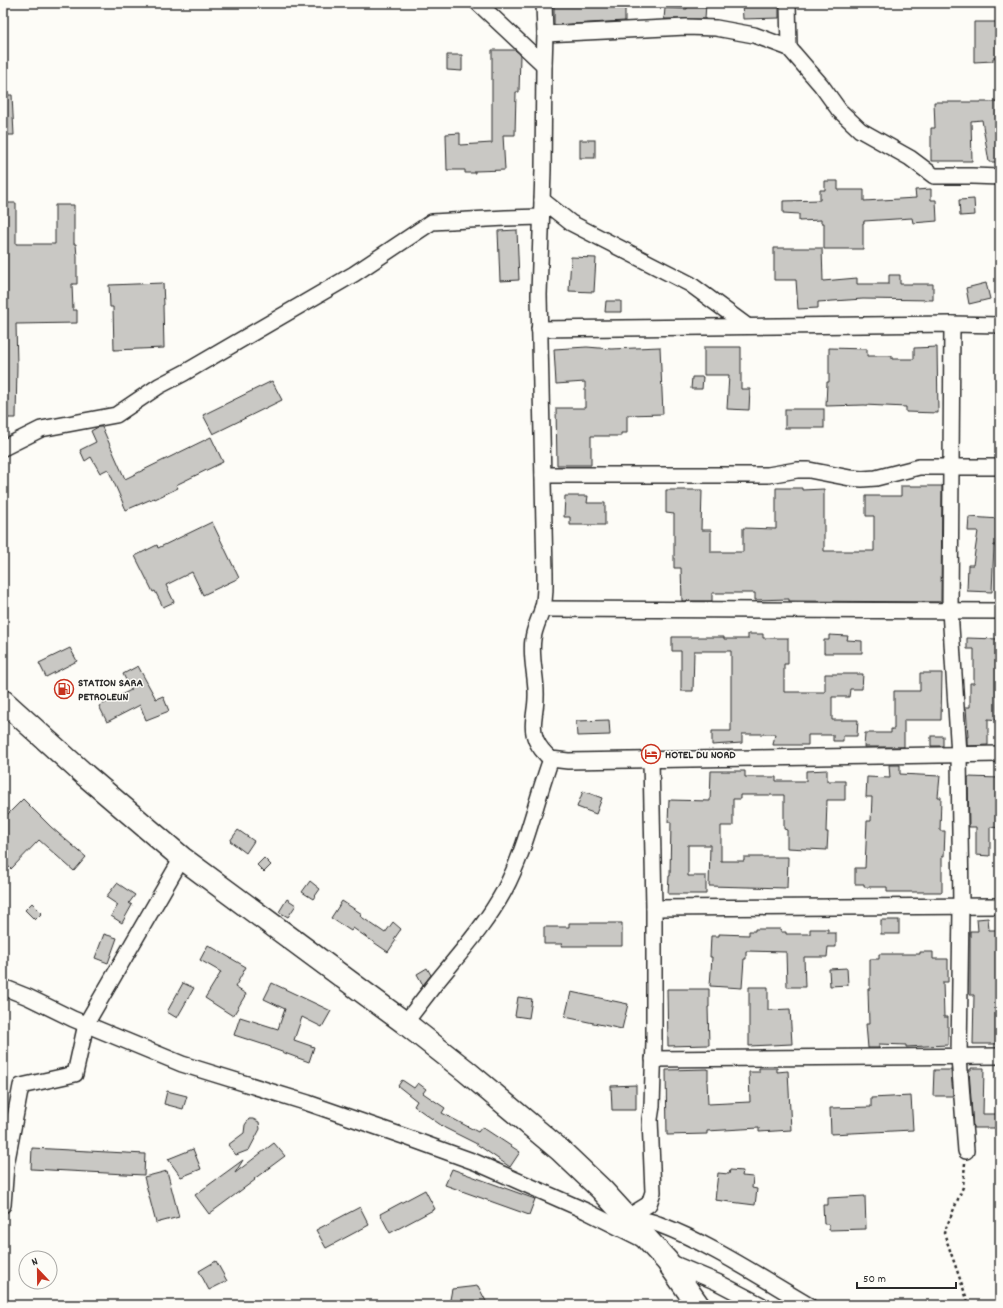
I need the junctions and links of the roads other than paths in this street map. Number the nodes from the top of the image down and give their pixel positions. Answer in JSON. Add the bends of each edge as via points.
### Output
{"nodes":[{"id":1,"x":478,"y":3,"type":"edge"},
{"id":2,"x":544,"y":3,"type":"edge"},
{"id":3,"x":788,"y":3,"type":"edge"},
{"id":4,"x":545,"y":34,"type":"junction"},
{"id":5,"x":789,"y":48,"type":"junction"},
{"id":6,"x":544,"y":65,"type":"junction"},
{"id":7,"x":1000,"y":177,"type":"edge"},
{"id":8,"x":542,"y":200,"type":"junction"},
{"id":9,"x":541,"y":217,"type":"junction"},
{"id":10,"x":952,"y":324,"type":"junction"},
{"id":11,"x":1000,"y":325,"type":"edge"},
{"id":12,"x":747,"y":326,"type":"junction"},
{"id":13,"x":539,"y":329,"type":"junction"},
{"id":14,"x":3,"y":448,"type":"edge"},
{"id":15,"x":951,"y":466,"type":"junction"},
{"id":16,"x":1000,"y":467,"type":"edge"},
{"id":17,"x":543,"y":475,"type":"junction"},
{"id":18,"x":542,"y":609,"type":"junction"},
{"id":19,"x":950,"y":610,"type":"junction"},
{"id":20,"x":1000,"y":611,"type":"edge"},
{"id":21,"x":3,"y":701,"type":"edge"},
{"id":22,"x":1000,"y":754,"type":"edge"},
{"id":23,"x":959,"y":755,"type":"junction"},
{"id":24,"x":651,"y":758,"type":"junction"},
{"id":25,"x":551,"y":759,"type":"junction"},
{"id":26,"x":182,"y":858,"type":"junction"},
{"id":27,"x":961,"y":906,"type":"junction"},
{"id":28,"x":1000,"y":906,"type":"edge"},
{"id":29,"x":654,"y":908,"type":"junction"},
{"id":30,"x":3,"y":987,"type":"edge"},
{"id":31,"x":406,"y":1023,"type":"junction"},
{"id":32,"x":86,"y":1024,"type":"junction"},
{"id":33,"x":1000,"y":1056,"type":"edge"},
{"id":34,"x":959,"y":1057,"type":"junction"},
{"id":35,"x":653,"y":1059,"type":"junction"},
{"id":36,"x":966,"y":1151,"type":"road end"},
{"id":37,"x":3,"y":1205,"type":"edge"},
{"id":38,"x":628,"y":1217,"type":"junction"},
{"id":39,"x":652,"y":1244,"type":"junction"},
{"id":40,"x":667,"y":1261,"type":"junction"},
{"id":41,"x":698,"y":1305,"type":"edge"},
{"id":42,"x":761,"y":1305,"type":"edge"},
{"id":43,"x":808,"y":1305,"type":"edge"}],
"edges":[{"from":1,"to":6,"type":"street"},
{"from":2,"to":4,"type":"street"},
{"from":3,"to":5,"type":"street"},
{"from":4,"to":5,"type":"street","via":[[686,27],[716,28],[754,35]]},
{"from":4,"to":6,"type":"street"},
{"from":5,"to":7,"type":"street","via":[[839,110],[860,130],[910,158],[934,176]]},
{"from":6,"to":8,"type":"street"},
{"from":8,"to":9,"type":"street"},
{"from":8,"to":12,"type":"street","via":[[571,223],[690,284]]},
{"from":9,"to":13,"type":"street"},
{"from":9,"to":14,"type":"street","via":[[432,222],[354,274],[159,386],[116,415],[41,429]]},
{"from":10,"to":11,"type":"street"},
{"from":10,"to":12,"type":"street"},
{"from":10,"to":15,"type":"street"},
{"from":12,"to":13,"type":"street"},
{"from":13,"to":17,"type":"street"},
{"from":15,"to":16,"type":"street"},
{"from":15,"to":17,"type":"street","via":[[919,467],[862,479],[808,470],[760,476]]},
{"from":15,"to":19,"type":"street"},
{"from":17,"to":18,"type":"street","via":[[545,594]]},
{"from":18,"to":19,"type":"street"},
{"from":18,"to":25,"type":"street","via":[[532,648],[536,677],[533,729],[543,752]]},
{"from":19,"to":20,"type":"street"},
{"from":19,"to":23,"type":"street"},
{"from":21,"to":26,"type":"highway"},
{"from":22,"to":23,"type":"street"},
{"from":23,"to":24,"type":"street"},
{"from":23,"to":27,"type":"street"},
{"from":24,"to":25,"type":"street","via":[[584,761]]},
{"from":24,"to":29,"type":"street"},
{"from":25,"to":31,"type":"street","via":[[520,856],[504,890],[492,911]]},
{"from":26,"to":31,"type":"highway"},
{"from":26,"to":32,"type":"street"},
{"from":27,"to":28,"type":"street"},
{"from":27,"to":29,"type":"street"},
{"from":27,"to":34,"type":"street"},
{"from":29,"to":35,"type":"street"},
{"from":30,"to":32,"type":"street"},
{"from":31,"to":38,"type":"highway","via":[[560,1150]]},
{"from":32,"to":37,"type":"street","via":[[75,1074],[21,1086],[6,1165]]},
{"from":32,"to":39,"type":"street","via":[[182,1064],[308,1103],[476,1162],[586,1211]]},
{"from":33,"to":34,"type":"street"},
{"from":34,"to":35,"type":"street"},
{"from":34,"to":36,"type":"street"},
{"from":35,"to":38,"type":"street","via":[[650,1120],[653,1192],[649,1204]]},
{"from":38,"to":39,"type":"highway"},
{"from":38,"to":43,"type":"street","via":[[656,1223],[687,1236]]},
{"from":39,"to":40,"type":"highway"},
{"from":40,"to":41,"type":"highway"},
{"from":40,"to":42,"type":"street","via":[[717,1282]]}]}
